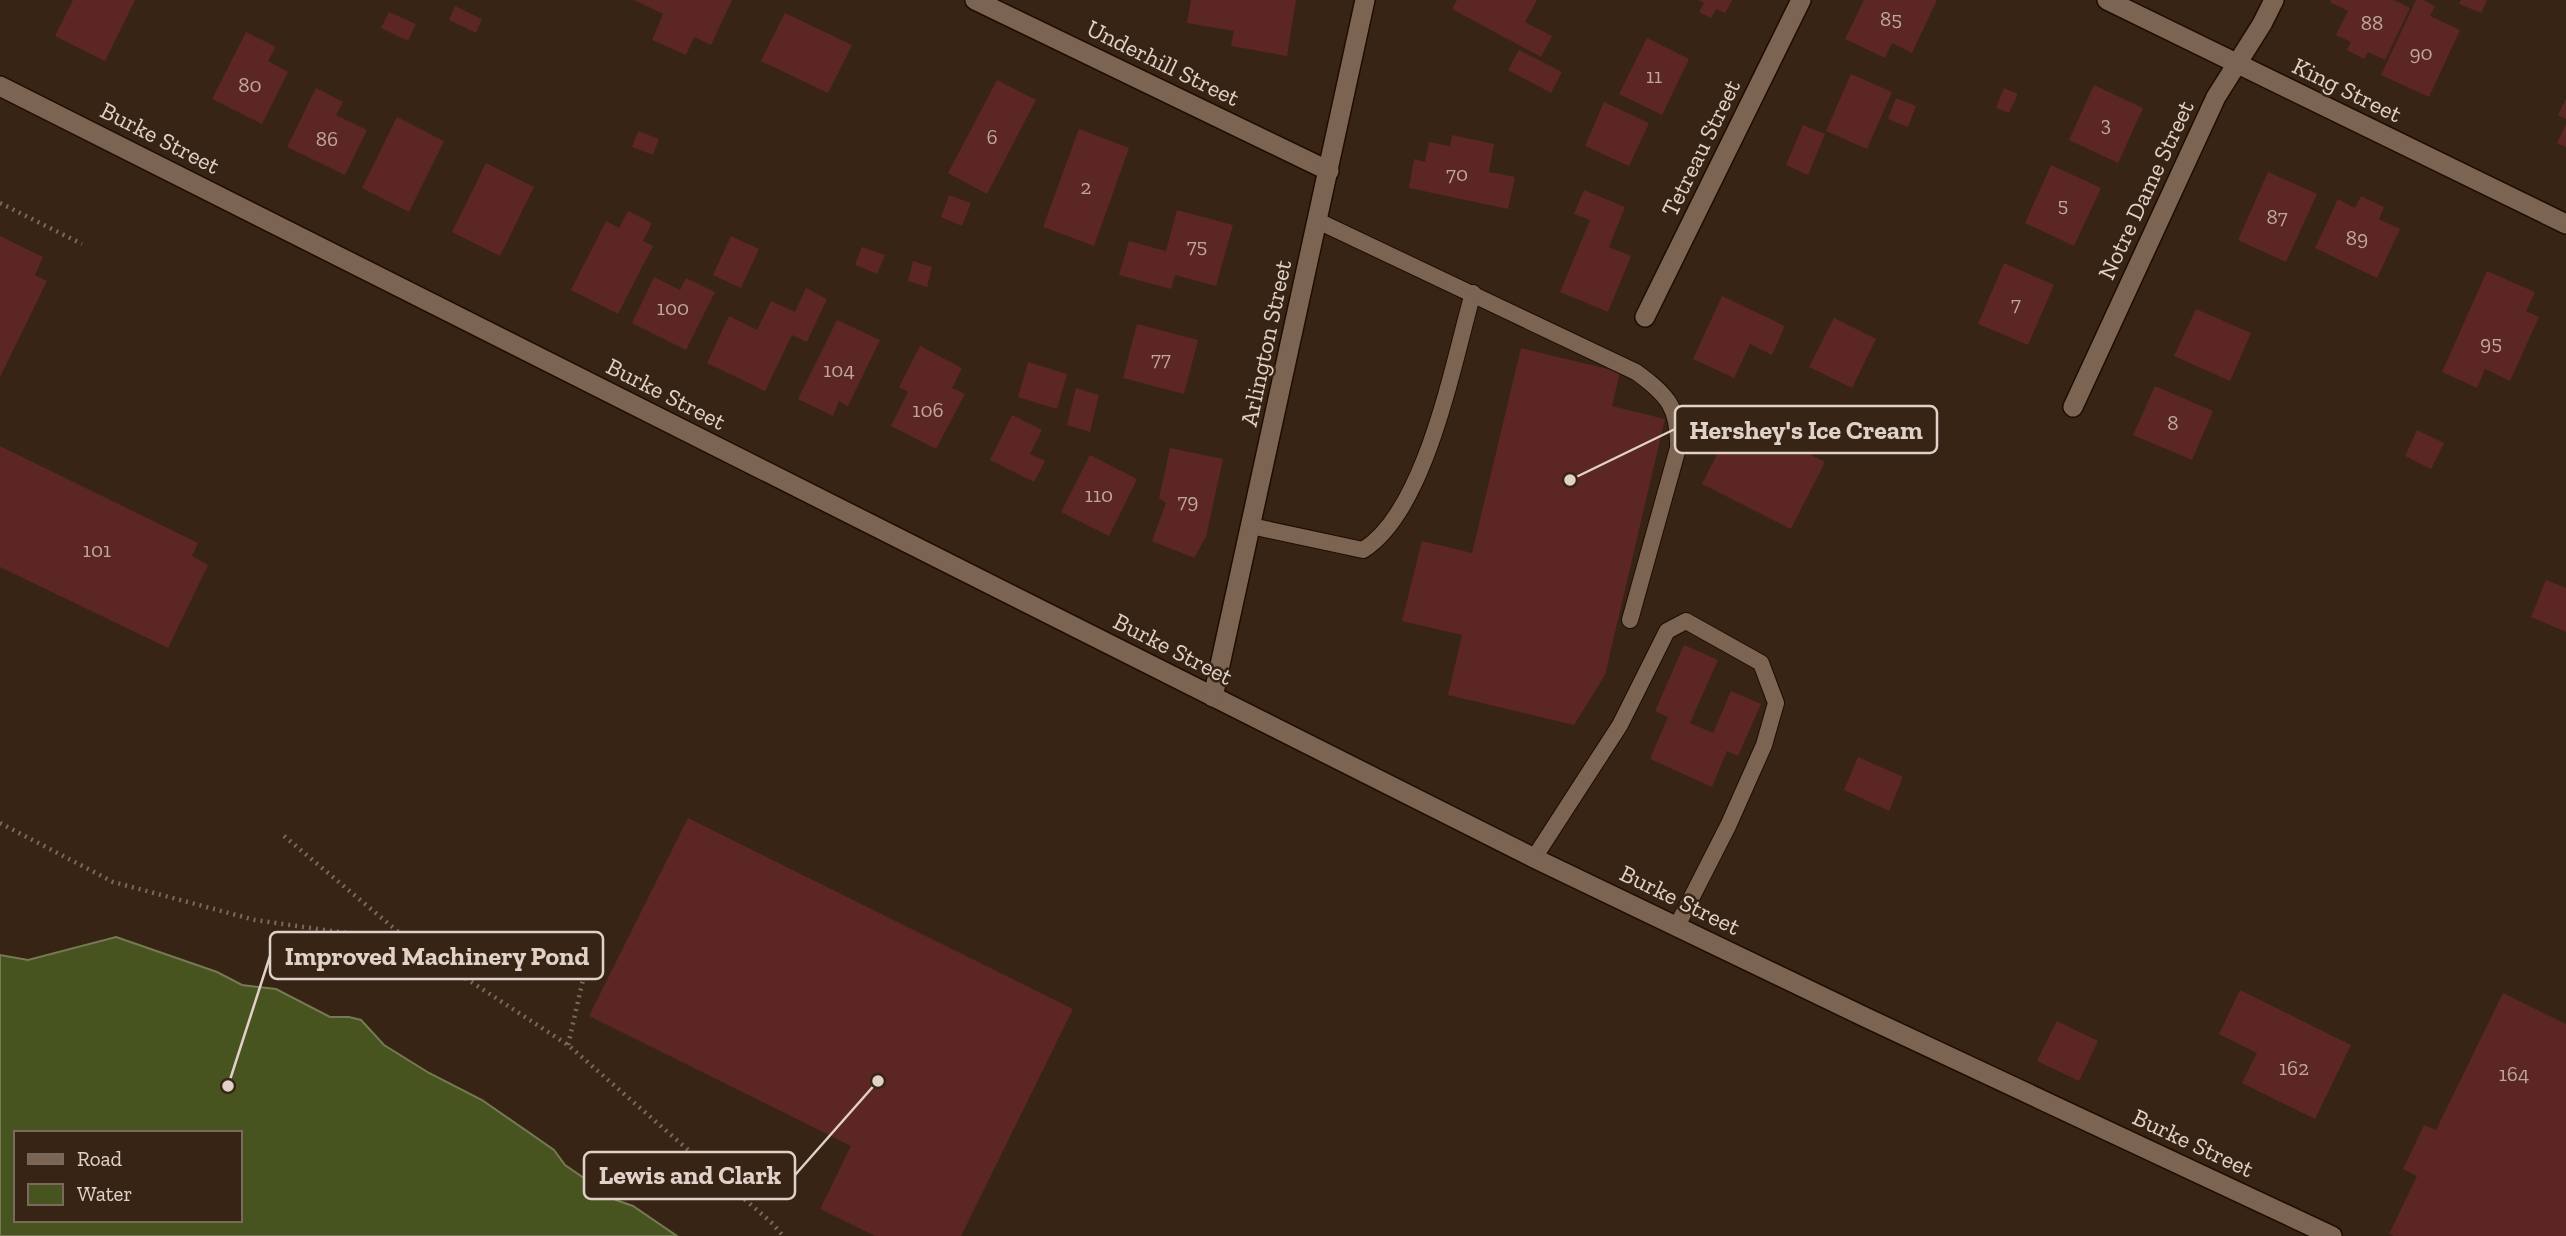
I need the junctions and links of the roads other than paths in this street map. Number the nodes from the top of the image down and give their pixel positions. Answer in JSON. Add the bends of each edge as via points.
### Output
{"nodes":[{"id":1,"x":975,"y":0,"type":"edge"},
{"id":2,"x":1365,"y":0,"type":"edge"},
{"id":3,"x":1801,"y":0,"type":"edge"},
{"id":4,"x":2107,"y":0,"type":"edge"},
{"id":5,"x":2274,"y":0,"type":"edge"},
{"id":6,"x":2237,"y":63,"type":"junction"},
{"id":7,"x":0,"y":86,"type":"edge"},
{"id":8,"x":1329,"y":171,"type":"junction"},
{"id":9,"x":1318,"y":220,"type":"junction"},
{"id":10,"x":2566,"y":225,"type":"edge"},
{"id":11,"x":1473,"y":293,"type":"junction"},
{"id":12,"x":1645,"y":317,"type":"dead end"},
{"id":13,"x":2073,"y":407,"type":"dead end"},
{"id":14,"x":1251,"y":527,"type":"junction"},
{"id":15,"x":1630,"y":620,"type":"dead end"},
{"id":16,"x":1213,"y":697,"type":"junction"},
{"id":17,"x":1534,"y":858,"type":"junction"},
{"id":18,"x":1677,"y":926,"type":"junction"},
{"id":19,"x":2333,"y":1236,"type":"edge"}],
"edges":[{"from":1,"to":8,"type":"street","name":"Underhill Street"},
{"from":2,"to":8,"type":"street","name":"Arlington Street"},
{"from":3,"to":12,"type":"street","name":"Tetreau Street"},
{"from":4,"to":6,"type":"street","name":"King Street"},
{"from":5,"to":6,"type":"street","name":"Notre Dame Street"},
{"from":6,"to":10,"type":"street","name":"King Street"},
{"from":6,"to":13,"type":"street","name":"Notre Dame Street","via":[[2216,97]]},
{"from":7,"to":16,"type":"street","name":"Burke Street"},
{"from":8,"to":9,"type":"street","name":"Arlington Street"},
{"from":9,"to":11,"type":"lane"},
{"from":9,"to":14,"type":"street","name":"Arlington Street"},
{"from":11,"to":14,"type":"lane","via":[[1417,478],[1378,541],[1363,550]]},
{"from":11,"to":15,"type":"lane","via":[[1636,372],[1671,404],[1679,425],[1678,448]]},
{"from":14,"to":16,"type":"street","name":"Arlington Street"},
{"from":16,"to":17,"type":"street","name":"Burke Street"},
{"from":17,"to":18,"type":"street","name":"Burke Street"},
{"from":17,"to":18,"type":"lane","via":[[1620,725],[1667,631],[1686,621],[1761,663],[1776,703],[1754,768]]},
{"from":18,"to":19,"type":"street","name":"Burke Street"}]}
